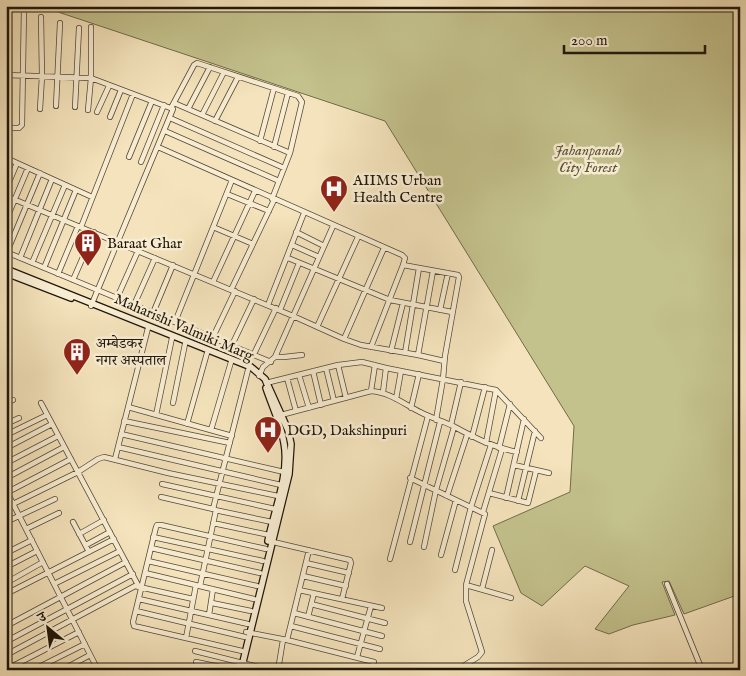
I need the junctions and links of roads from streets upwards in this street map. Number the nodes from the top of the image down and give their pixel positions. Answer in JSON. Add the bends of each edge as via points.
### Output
{"nodes":[{"id":1,"x":24,"y":9,"type":"dead end"},
{"id":2,"x":41,"y":17,"type":"dead end"},
{"id":3,"x":60,"y":24,"type":"dead end"},
{"id":4,"x":79,"y":28,"type":"dead end"},
{"id":5,"x":91,"y":28,"type":"dead end"},
{"id":6,"x":210,"y":67,"type":"junction"},
{"id":7,"x":224,"y":72,"type":"junction"},
{"id":8,"x":6,"y":75,"type":"edge"},
{"id":9,"x":22,"y":75,"type":"junction"},
{"id":10,"x":42,"y":76,"type":"junction"},
{"id":11,"x":57,"y":77,"type":"junction"},
{"id":12,"x":238,"y":77,"type":"junction"},
{"id":13,"x":76,"y":78,"type":"junction"},
{"id":14,"x":91,"y":78,"type":"junction"},
{"id":15,"x":109,"y":86,"type":"junction"},
{"id":16,"x":274,"y":88,"type":"junction"},
{"id":17,"x":121,"y":90,"type":"junction"},
{"id":18,"x":288,"y":93,"type":"junction"},
{"id":19,"x":133,"y":94,"type":"junction"},
{"id":20,"x":152,"y":101,"type":"junction"},
{"id":21,"x":174,"y":102,"type":"junction"},
{"id":22,"x":164,"y":105,"type":"junction"},
{"id":23,"x":56,"y":106,"type":"dead end"},
{"id":24,"x":75,"y":107,"type":"dead end"},
{"id":25,"x":171,"y":108,"type":"junction"},
{"id":26,"x":40,"y":109,"type":"dead end"},
{"id":27,"x":188,"y":109,"type":"junction"},
{"id":28,"x":88,"y":110,"type":"dead end"},
{"id":29,"x":97,"y":112,"type":"dead end"},
{"id":30,"x":202,"y":115,"type":"junction"},
{"id":31,"x":110,"y":117,"type":"dead end"},
{"id":32,"x":170,"y":118,"type":"junction"},
{"id":33,"x":215,"y":121,"type":"junction"},
{"id":34,"x":6,"y":128,"type":"edge"},
{"id":35,"x":165,"y":131,"type":"junction"},
{"id":36,"x":260,"y":141,"type":"junction"},
{"id":37,"x":158,"y":147,"type":"junction"},
{"id":38,"x":274,"y":147,"type":"junction"},
{"id":39,"x":290,"y":153,"type":"junction"},
{"id":40,"x":129,"y":157,"type":"dead end"},
{"id":41,"x":6,"y":158,"type":"edge"},
{"id":42,"x":141,"y":162,"type":"dead end"},
{"id":43,"x":17,"y":163,"type":"junction"},
{"id":44,"x":28,"y":168,"type":"junction"},
{"id":45,"x":284,"y":168,"type":"junction"},
{"id":46,"x":40,"y":173,"type":"junction"},
{"id":47,"x":52,"y":179,"type":"junction"},
{"id":48,"x":232,"y":180,"type":"junction"},
{"id":49,"x":279,"y":181,"type":"junction"},
{"id":50,"x":65,"y":185,"type":"junction"},
{"id":51,"x":6,"y":189,"type":"edge"},
{"id":52,"x":76,"y":190,"type":"junction"},
{"id":53,"x":255,"y":191,"type":"junction"},
{"id":54,"x":227,"y":194,"type":"junction"},
{"id":55,"x":6,"y":196,"type":"edge"},
{"id":56,"x":92,"y":197,"type":"junction"},
{"id":57,"x":15,"y":199,"type":"junction"},
{"id":58,"x":273,"y":199,"type":"junction"},
{"id":59,"x":250,"y":203,"type":"junction"},
{"id":60,"x":27,"y":204,"type":"junction"},
{"id":61,"x":40,"y":209,"type":"junction"},
{"id":62,"x":269,"y":211,"type":"junction"},
{"id":63,"x":304,"y":213,"type":"junction"},
{"id":64,"x":52,"y":215,"type":"junction"},
{"id":65,"x":64,"y":219,"type":"junction"},
{"id":66,"x":6,"y":220,"type":"edge"},
{"id":67,"x":79,"y":226,"type":"junction"},
{"id":68,"x":333,"y":226,"type":"junction"},
{"id":69,"x":213,"y":227,"type":"junction"},
{"id":70,"x":94,"y":232,"type":"junction"},
{"id":71,"x":296,"y":232,"type":"junction"},
{"id":72,"x":235,"y":236,"type":"junction"},
{"id":73,"x":358,"y":237,"type":"junction"},
{"id":74,"x":117,"y":242,"type":"junction"},
{"id":75,"x":253,"y":244,"type":"junction"},
{"id":76,"x":292,"y":245,"type":"junction"},
{"id":77,"x":324,"y":246,"type":"junction"},
{"id":78,"x":384,"y":248,"type":"junction"},
{"id":79,"x":138,"y":251,"type":"junction"},
{"id":80,"x":6,"y":252,"type":"edge"},
{"id":81,"x":319,"y":257,"type":"junction"},
{"id":82,"x":20,"y":258,"type":"junction"},
{"id":83,"x":155,"y":258,"type":"junction"},
{"id":84,"x":288,"y":258,"type":"junction"},
{"id":85,"x":32,"y":263,"type":"junction"},
{"id":86,"x":299,"y":263,"type":"junction"},
{"id":87,"x":173,"y":265,"type":"junction"},
{"id":88,"x":402,"y":265,"type":"junction"},
{"id":89,"x":44,"y":268,"type":"junction"},
{"id":90,"x":420,"y":268,"type":"junction"},
{"id":91,"x":6,"y":269,"type":"edge"},
{"id":92,"x":314,"y":269,"type":"junction"},
{"id":93,"x":433,"y":271,"type":"junction"},
{"id":94,"x":448,"y":273,"type":"junction"},
{"id":95,"x":6,"y":274,"type":"edge"},
{"id":96,"x":58,"y":274,"type":"junction"},
{"id":97,"x":194,"y":274,"type":"junction"},
{"id":98,"x":73,"y":280,"type":"junction"},
{"id":99,"x":339,"y":280,"type":"junction"},
{"id":100,"x":213,"y":282,"type":"junction"},
{"id":101,"x":98,"y":290,"type":"junction"},
{"id":102,"x":233,"y":290,"type":"junction"},
{"id":103,"x":365,"y":290,"type":"junction"},
{"id":104,"x":117,"y":298,"type":"junction"},
{"id":105,"x":254,"y":299,"type":"junction"},
{"id":106,"x":390,"y":300,"type":"junction"},
{"id":107,"x":403,"y":303,"type":"junction"},
{"id":108,"x":92,"y":304,"type":"junction"},
{"id":109,"x":134,"y":305,"type":"junction"},
{"id":110,"x":268,"y":305,"type":"junction"},
{"id":111,"x":414,"y":305,"type":"junction"},
{"id":112,"x":426,"y":307,"type":"junction"},
{"id":113,"x":278,"y":309,"type":"junction"},
{"id":114,"x":440,"y":310,"type":"junction"},
{"id":115,"x":452,"y":312,"type":"junction"},
{"id":116,"x":153,"y":313,"type":"junction"},
{"id":117,"x":293,"y":316,"type":"junction"},
{"id":118,"x":175,"y":322,"type":"junction"},
{"id":119,"x":317,"y":327,"type":"junction"},
{"id":120,"x":148,"y":328,"type":"junction"},
{"id":121,"x":213,"y":337,"type":"junction"},
{"id":122,"x":172,"y":338,"type":"junction"},
{"id":123,"x":344,"y":339,"type":"junction"},
{"id":124,"x":186,"y":344,"type":"junction"},
{"id":125,"x":232,"y":345,"type":"junction"},
{"id":126,"x":371,"y":347,"type":"junction"},
{"id":127,"x":391,"y":351,"type":"junction"},
{"id":128,"x":207,"y":353,"type":"junction"},
{"id":129,"x":405,"y":353,"type":"junction"},
{"id":130,"x":254,"y":354,"type":"junction"},
{"id":131,"x":302,"y":354,"type":"dead end"},
{"id":132,"x":418,"y":355,"type":"junction"},
{"id":133,"x":275,"y":357,"type":"junction"},
{"id":134,"x":230,"y":362,"type":"junction"},
{"id":135,"x":271,"y":362,"type":"junction"},
{"id":136,"x":444,"y":362,"type":"junction"},
{"id":137,"x":338,"y":365,"type":"junction"},
{"id":138,"x":375,"y":366,"type":"junction"},
{"id":139,"x":326,"y":368,"type":"junction"},
{"id":140,"x":386,"y":368,"type":"junction"},
{"id":141,"x":248,"y":370,"type":"junction"},
{"id":142,"x":313,"y":371,"type":"junction"},
{"id":143,"x":401,"y":371,"type":"junction"},
{"id":144,"x":419,"y":374,"type":"junction"},
{"id":145,"x":259,"y":375,"type":"junction"},
{"id":146,"x":299,"y":375,"type":"junction"},
{"id":147,"x":287,"y":378,"type":"junction"},
{"id":148,"x":443,"y":379,"type":"junction"},
{"id":149,"x":461,"y":382,"type":"junction"},
{"id":150,"x":266,"y":383,"type":"junction"},
{"id":151,"x":485,"y":387,"type":"junction"},
{"id":152,"x":496,"y":390,"type":"junction"},
{"id":153,"x":371,"y":391,"type":"junction"},
{"id":154,"x":383,"y":392,"type":"junction"},
{"id":155,"x":346,"y":398,"type":"junction"},
{"id":156,"x":396,"y":399,"type":"junction"},
{"id":157,"x":13,"y":400,"type":"dead end"},
{"id":158,"x":334,"y":401,"type":"junction"},
{"id":159,"x":41,"y":402,"type":"dead end"},
{"id":160,"x":6,"y":403,"type":"edge"},
{"id":161,"x":173,"y":403,"type":"dead end"},
{"id":162,"x":510,"y":404,"type":"junction"},
{"id":163,"x":321,"y":405,"type":"junction"},
{"id":164,"x":128,"y":407,"type":"junction"},
{"id":165,"x":309,"y":408,"type":"junction"},
{"id":166,"x":411,"y":408,"type":"junction"},
{"id":167,"x":296,"y":411,"type":"junction"},
{"id":168,"x":47,"y":415,"type":"junction"},
{"id":169,"x":156,"y":415,"type":"junction"},
{"id":170,"x":281,"y":415,"type":"junction"},
{"id":171,"x":428,"y":416,"type":"junction"},
{"id":172,"x":19,"y":418,"type":"dead end"},
{"id":173,"x":524,"y":419,"type":"junction"},
{"id":174,"x":124,"y":421,"type":"junction"},
{"id":175,"x":438,"y":421,"type":"junction"},
{"id":176,"x":6,"y":424,"type":"edge"},
{"id":177,"x":52,"y":424,"type":"junction"},
{"id":178,"x":187,"y":424,"type":"junction"},
{"id":179,"x":452,"y":426,"type":"junction"},
{"id":180,"x":211,"y":430,"type":"junction"},
{"id":181,"x":534,"y":431,"type":"junction"},
{"id":182,"x":121,"y":434,"type":"junction"},
{"id":183,"x":6,"y":435,"type":"edge"},
{"id":184,"x":58,"y":436,"type":"junction"},
{"id":185,"x":232,"y":436,"type":"junction"},
{"id":186,"x":469,"y":436,"type":"junction"},
{"id":187,"x":541,"y":438,"type":"dead end"},
{"id":188,"x":230,"y":443,"type":"junction"},
{"id":189,"x":486,"y":443,"type":"junction"},
{"id":190,"x":492,"y":445,"type":"junction"},
{"id":191,"x":64,"y":447,"type":"junction"},
{"id":192,"x":118,"y":447,"type":"junction"},
{"id":193,"x":6,"y":448,"type":"edge"},
{"id":194,"x":501,"y":449,"type":"junction"},
{"id":195,"x":517,"y":452,"type":"junction"},
{"id":196,"x":226,"y":457,"type":"junction"},
{"id":197,"x":71,"y":459,"type":"junction"},
{"id":198,"x":115,"y":460,"type":"junction"},
{"id":199,"x":6,"y":463,"type":"edge"},
{"id":200,"x":514,"y":466,"type":"junction"},
{"id":201,"x":526,"y":468,"type":"junction"},
{"id":202,"x":223,"y":471,"type":"junction"},
{"id":203,"x":536,"y":471,"type":"junction"},
{"id":204,"x":78,"y":472,"type":"junction"},
{"id":205,"x":284,"y":472,"type":"junction"},
{"id":206,"x":548,"y":473,"type":"dead end"},
{"id":207,"x":6,"y":478,"type":"edge"},
{"id":208,"x":410,"y":478,"type":"junction"},
{"id":209,"x":162,"y":484,"type":"dead end"},
{"id":210,"x":220,"y":484,"type":"junction"},
{"id":211,"x":281,"y":484,"type":"junction"},
{"id":212,"x":425,"y":485,"type":"junction"},
{"id":213,"x":436,"y":490,"type":"junction"},
{"id":214,"x":7,"y":492,"type":"edge"},
{"id":215,"x":489,"y":494,"type":"junction"},
{"id":216,"x":278,"y":496,"type":"junction"},
{"id":217,"x":448,"y":496,"type":"junction"},
{"id":218,"x":161,"y":497,"type":"dead end"},
{"id":219,"x":216,"y":497,"type":"junction"},
{"id":220,"x":506,"y":498,"type":"junction"},
{"id":221,"x":56,"y":499,"type":"dead end"},
{"id":222,"x":456,"y":500,"type":"junction"},
{"id":223,"x":518,"y":501,"type":"junction"},
{"id":224,"x":13,"y":504,"type":"junction"},
{"id":225,"x":471,"y":507,"type":"junction"},
{"id":226,"x":275,"y":509,"type":"junction"},
{"id":227,"x":214,"y":510,"type":"junction"},
{"id":228,"x":482,"y":512,"type":"junction"},
{"id":229,"x":59,"y":513,"type":"dead end"},
{"id":230,"x":19,"y":516,"type":"junction"},
{"id":231,"x":104,"y":520,"type":"junction"},
{"id":232,"x":6,"y":522,"type":"edge"},
{"id":233,"x":73,"y":522,"type":"dead end"},
{"id":234,"x":272,"y":522,"type":"junction"},
{"id":235,"x":213,"y":523,"type":"junction"},
{"id":236,"x":26,"y":529,"type":"junction"},
{"id":237,"x":110,"y":532,"type":"junction"},
{"id":238,"x":79,"y":534,"type":"junction"},
{"id":239,"x":210,"y":536,"type":"junction"},
{"id":240,"x":153,"y":537,"type":"junction"},
{"id":241,"x":270,"y":539,"type":"junction"},
{"id":242,"x":32,"y":540,"type":"junction"},
{"id":243,"x":114,"y":540,"type":"junction"},
{"id":244,"x":410,"y":542,"type":"dead end"},
{"id":245,"x":86,"y":545,"type":"junction"},
{"id":246,"x":424,"y":547,"type":"dead end"},
{"id":247,"x":151,"y":548,"type":"junction"},
{"id":248,"x":208,"y":549,"type":"junction"},
{"id":249,"x":266,"y":549,"type":"junction"},
{"id":250,"x":309,"y":550,"type":"junction"},
{"id":251,"x":492,"y":550,"type":"dead end"},
{"id":252,"x":37,"y":551,"type":"junction"},
{"id":253,"x":120,"y":551,"type":"junction"},
{"id":254,"x":90,"y":552,"type":"junction"},
{"id":255,"x":6,"y":553,"type":"edge"},
{"id":256,"x":441,"y":555,"type":"dead end"},
{"id":257,"x":390,"y":559,"type":"dead end"},
{"id":258,"x":148,"y":560,"type":"junction"},
{"id":259,"x":205,"y":561,"type":"junction"},
{"id":260,"x":43,"y":562,"type":"junction"},
{"id":261,"x":126,"y":562,"type":"junction"},
{"id":262,"x":263,"y":562,"type":"junction"},
{"id":263,"x":306,"y":563,"type":"junction"},
{"id":264,"x":6,"y":567,"type":"edge"},
{"id":265,"x":455,"y":570,"type":"dead end"},
{"id":266,"x":48,"y":572,"type":"junction"},
{"id":267,"x":145,"y":573,"type":"junction"},
{"id":268,"x":260,"y":573,"type":"junction"},
{"id":269,"x":349,"y":573,"type":"junction"},
{"id":270,"x":133,"y":574,"type":"junction"},
{"id":271,"x":203,"y":575,"type":"junction"},
{"id":272,"x":303,"y":576,"type":"junction"},
{"id":273,"x":6,"y":582,"type":"edge"},
{"id":274,"x":54,"y":584,"type":"junction"},
{"id":275,"x":667,"y":584,"type":"dead end"},
{"id":276,"x":466,"y":585,"type":"junction"},
{"id":277,"x":140,"y":586,"type":"junction"},
{"id":278,"x":198,"y":586,"type":"junction"},
{"id":279,"x":257,"y":586,"type":"junction"},
{"id":280,"x":346,"y":586,"type":"junction"},
{"id":281,"x":213,"y":589,"type":"junction"},
{"id":282,"x":482,"y":589,"type":"junction"},
{"id":283,"x":299,"y":590,"type":"junction"},
{"id":284,"x":314,"y":593,"type":"junction"},
{"id":285,"x":6,"y":594,"type":"edge"},
{"id":286,"x":61,"y":597,"type":"junction"},
{"id":287,"x":194,"y":598,"type":"junction"},
{"id":288,"x":511,"y":598,"type":"dead end"},
{"id":289,"x":139,"y":599,"type":"junction"},
{"id":290,"x":254,"y":599,"type":"junction"},
{"id":291,"x":342,"y":599,"type":"junction"},
{"id":292,"x":212,"y":603,"type":"junction"},
{"id":293,"x":311,"y":604,"type":"junction"},
{"id":294,"x":371,"y":606,"type":"junction"},
{"id":295,"x":382,"y":608,"type":"dead end"},
{"id":296,"x":67,"y":609,"type":"junction"},
{"id":297,"x":136,"y":611,"type":"junction"},
{"id":298,"x":191,"y":611,"type":"junction"},
{"id":299,"x":251,"y":612,"type":"junction"},
{"id":300,"x":294,"y":613,"type":"junction"},
{"id":301,"x":209,"y":615,"type":"junction"},
{"id":302,"x":308,"y":617,"type":"junction"},
{"id":303,"x":367,"y":619,"type":"junction"},
{"id":304,"x":72,"y":620,"type":"junction"},
{"id":305,"x":189,"y":623,"type":"junction"},
{"id":306,"x":384,"y":623,"type":"dead end"},
{"id":307,"x":248,"y":624,"type":"junction"},
{"id":308,"x":6,"y":626,"type":"edge"},
{"id":309,"x":291,"y":626,"type":"junction"},
{"id":310,"x":364,"y":631,"type":"junction"},
{"id":311,"x":79,"y":632,"type":"junction"},
{"id":312,"x":247,"y":634,"type":"junction"},
{"id":313,"x":382,"y":636,"type":"dead end"},
{"id":314,"x":186,"y":638,"type":"junction"},
{"id":315,"x":9,"y":640,"type":"dead end"},
{"id":316,"x":285,"y":640,"type":"junction"},
{"id":317,"x":85,"y":644,"type":"junction"},
{"id":318,"x":360,"y":644,"type":"junction"},
{"id":319,"x":380,"y":648,"type":"dead end"},
{"id":320,"x":195,"y":651,"type":"dead end"},
{"id":321,"x":242,"y":651,"type":"junction"},
{"id":322,"x":90,"y":654,"type":"junction"},
{"id":323,"x":6,"y":655,"type":"edge"},
{"id":324,"x":357,"y":657,"type":"junction"},
{"id":325,"x":196,"y":662,"type":"dead end"},
{"id":326,"x":241,"y":662,"type":"junction"},
{"id":327,"x":374,"y":662,"type":"dead end"},
{"id":328,"x":740,"y":664,"type":"edge"},
{"id":329,"x":97,"y":668,"type":"edge"},
{"id":330,"x":7,"y":669,"type":"edge"},
{"id":331,"x":32,"y":670,"type":"edge"},
{"id":332,"x":62,"y":670,"type":"edge"},
{"id":333,"x":90,"y":670,"type":"edge"},
{"id":334,"x":236,"y":670,"type":"edge"},
{"id":335,"x":241,"y":670,"type":"edge"},
{"id":336,"x":271,"y":670,"type":"edge"},
{"id":337,"x":278,"y":670,"type":"edge"},
{"id":338,"x":457,"y":670,"type":"edge"},
{"id":339,"x":702,"y":670,"type":"edge"},
{"id":340,"x":728,"y":670,"type":"edge"}],
"edges":[{"from":1,"to":9,"type":"street"},
{"from":2,"to":10,"type":"street"},
{"from":3,"to":11,"type":"street"},
{"from":4,"to":13,"type":"street"},
{"from":5,"to":14,"type":"street"},
{"from":6,"to":7,"type":"street"},
{"from":6,"to":21,"type":"street","via":[[199,63],[194,65]]},
{"from":6,"to":27,"type":"street"},
{"from":7,"to":12,"type":"street"},
{"from":7,"to":30,"type":"street"},
{"from":8,"to":9,"type":"street"},
{"from":9,"to":10,"type":"street"},
{"from":9,"to":34,"type":"street","via":[[21,127]]},
{"from":10,"to":11,"type":"street"},
{"from":10,"to":26,"type":"street"},
{"from":11,"to":13,"type":"street"},
{"from":11,"to":23,"type":"street"},
{"from":12,"to":16,"type":"street"},
{"from":12,"to":33,"type":"street"},
{"from":13,"to":14,"type":"street"},
{"from":13,"to":24,"type":"street"},
{"from":14,"to":15,"type":"street"},
{"from":14,"to":28,"type":"street"},
{"from":15,"to":17,"type":"street"},
{"from":15,"to":29,"type":"street"},
{"from":16,"to":18,"type":"street"},
{"from":16,"to":36,"type":"street"},
{"from":17,"to":19,"type":"street"},
{"from":17,"to":31,"type":"street"},
{"from":18,"to":38,"type":"street"},
{"from":18,"to":39,"type":"street","via":[[298,96],[302,102]]},
{"from":19,"to":20,"type":"street"},
{"from":19,"to":56,"type":"street"},
{"from":20,"to":22,"type":"street"},
{"from":20,"to":40,"type":"street"},
{"from":21,"to":25,"type":"street"},
{"from":21,"to":27,"type":"street"},
{"from":22,"to":25,"type":"street"},
{"from":22,"to":42,"type":"street"},
{"from":25,"to":32,"type":"street"},
{"from":27,"to":30,"type":"street"},
{"from":30,"to":33,"type":"street"},
{"from":32,"to":35,"type":"street"},
{"from":32,"to":45,"type":"street"},
{"from":33,"to":36,"type":"street"},
{"from":35,"to":37,"type":"street"},
{"from":35,"to":49,"type":"street"},
{"from":36,"to":38,"type":"street"},
{"from":37,"to":48,"type":"street"},
{"from":37,"to":74,"type":"street"},
{"from":38,"to":39,"type":"street"},
{"from":39,"to":45,"type":"street"},
{"from":41,"to":43,"type":"street"},
{"from":43,"to":44,"type":"street"},
{"from":43,"to":51,"type":"street"},
{"from":44,"to":46,"type":"street"},
{"from":44,"to":57,"type":"street"},
{"from":45,"to":49,"type":"street"},
{"from":46,"to":47,"type":"street"},
{"from":46,"to":60,"type":"street"},
{"from":47,"to":50,"type":"street"},
{"from":47,"to":61,"type":"street"},
{"from":48,"to":53,"type":"street"},
{"from":48,"to":54,"type":"street"},
{"from":49,"to":58,"type":"street"},
{"from":50,"to":52,"type":"street"},
{"from":50,"to":64,"type":"street"},
{"from":52,"to":56,"type":"street"},
{"from":52,"to":65,"type":"street"},
{"from":53,"to":58,"type":"street"},
{"from":53,"to":59,"type":"street"},
{"from":54,"to":59,"type":"street"},
{"from":54,"to":69,"type":"street"},
{"from":55,"to":57,"type":"street"},
{"from":56,"to":67,"type":"street"},
{"from":57,"to":60,"type":"street"},
{"from":57,"to":66,"type":"street"},
{"from":58,"to":62,"type":"street"},
{"from":58,"to":63,"type":"street"},
{"from":59,"to":62,"type":"street"},
{"from":59,"to":72,"type":"street"},
{"from":60,"to":61,"type":"street"},
{"from":60,"to":80,"type":"street"},
{"from":61,"to":64,"type":"street"},
{"from":61,"to":82,"type":"street"},
{"from":62,"to":75,"type":"street"},
{"from":63,"to":68,"type":"street"},
{"from":63,"to":71,"type":"street"},
{"from":64,"to":65,"type":"street"},
{"from":64,"to":85,"type":"street"},
{"from":65,"to":67,"type":"street"},
{"from":65,"to":89,"type":"street"},
{"from":67,"to":70,"type":"street"},
{"from":67,"to":96,"type":"street"},
{"from":68,"to":73,"type":"street"},
{"from":68,"to":77,"type":"street"},
{"from":69,"to":72,"type":"street"},
{"from":69,"to":97,"type":"street"},
{"from":70,"to":74,"type":"street"},
{"from":70,"to":98,"type":"street"},
{"from":71,"to":76,"type":"street"},
{"from":71,"to":77,"type":"street"},
{"from":72,"to":75,"type":"street"},
{"from":72,"to":100,"type":"street"},
{"from":73,"to":78,"type":"street"},
{"from":73,"to":99,"type":"street"},
{"from":74,"to":79,"type":"street"},
{"from":74,"to":101,"type":"street"},
{"from":75,"to":102,"type":"street"},
{"from":76,"to":81,"type":"street"},
{"from":76,"to":84,"type":"street"},
{"from":77,"to":81,"type":"street"},
{"from":78,"to":88,"type":"street","via":[[404,256]]},
{"from":78,"to":103,"type":"street"},
{"from":79,"to":83,"type":"street"},
{"from":79,"to":104,"type":"street"},
{"from":80,"to":82,"type":"street"},
{"from":81,"to":92,"type":"street"},
{"from":82,"to":85,"type":"street"},
{"from":83,"to":87,"type":"street"},
{"from":83,"to":109,"type":"street"},
{"from":84,"to":86,"type":"street"},
{"from":84,"to":110,"type":"street"},
{"from":85,"to":89,"type":"street"},
{"from":86,"to":92,"type":"street"},
{"from":86,"to":113,"type":"street"},
{"from":87,"to":97,"type":"street"},
{"from":87,"to":116,"type":"street"},
{"from":88,"to":90,"type":"street"},
{"from":88,"to":106,"type":"street"},
{"from":89,"to":96,"type":"street"},
{"from":90,"to":93,"type":"street"},
{"from":90,"to":111,"type":"street"},
{"from":91,"to":108,"type":"street","name":"Maharishi Valmiki Marg"},
{"from":92,"to":99,"type":"street"},
{"from":92,"to":117,"type":"street"},
{"from":93,"to":94,"type":"street"},
{"from":93,"to":112,"type":"street"},
{"from":94,"to":114,"type":"street"},
{"from":94,"to":115,"type":"street","via":[[459,277]]},
{"from":95,"to":108,"type":"street","name":"Maharishi Valmiki Marg"},
{"from":96,"to":98,"type":"street"},
{"from":97,"to":100,"type":"street"},
{"from":97,"to":118,"type":"street"},
{"from":98,"to":101,"type":"street"},
{"from":99,"to":103,"type":"street"},
{"from":99,"to":119,"type":"street"},
{"from":100,"to":102,"type":"street"},
{"from":101,"to":104,"type":"street"},
{"from":101,"to":108,"type":"street"},
{"from":102,"to":105,"type":"street"},
{"from":102,"to":121,"type":"street"},
{"from":103,"to":106,"type":"street"},
{"from":103,"to":123,"type":"street"},
{"from":104,"to":109,"type":"street"},
{"from":105,"to":110,"type":"street"},
{"from":105,"to":125,"type":"street"},
{"from":106,"to":107,"type":"street"},
{"from":106,"to":126,"type":"street"},
{"from":107,"to":111,"type":"street"},
{"from":107,"to":127,"type":"street"},
{"from":108,"to":120,"type":"street","name":"Maharishi Valmiki Marg"},
{"from":108,"to":145,"type":"street","name":"Maharishi Valmiki Marg","via":[[251,367]]},
{"from":109,"to":116,"type":"street"},
{"from":110,"to":113,"type":"street"},
{"from":111,"to":112,"type":"street"},
{"from":111,"to":129,"type":"street"},
{"from":112,"to":114,"type":"street"},
{"from":112,"to":132,"type":"street"},
{"from":113,"to":117,"type":"street"},
{"from":113,"to":130,"type":"street"},
{"from":114,"to":115,"type":"street"},
{"from":115,"to":136,"type":"street"},
{"from":116,"to":118,"type":"street"},
{"from":117,"to":119,"type":"street"},
{"from":117,"to":133,"type":"street"},
{"from":118,"to":121,"type":"street"},
{"from":119,"to":123,"type":"street"},
{"from":120,"to":122,"type":"street","name":"Maharishi Valmiki Marg"},
{"from":120,"to":164,"type":"street"},
{"from":121,"to":125,"type":"street"},
{"from":122,"to":124,"type":"street","name":"Maharishi Valmiki Marg"},
{"from":122,"to":169,"type":"street"},
{"from":123,"to":126,"type":"street"},
{"from":124,"to":128,"type":"street","name":"Maharishi Valmiki Marg"},
{"from":124,"to":161,"type":"street"},
{"from":125,"to":130,"type":"street"},
{"from":126,"to":127,"type":"street"},
{"from":127,"to":129,"type":"street"},
{"from":128,"to":134,"type":"street","name":"Maharishi Valmiki Marg"},
{"from":128,"to":178,"type":"street"},
{"from":129,"to":132,"type":"street"},
{"from":130,"to":135,"type":"street"},
{"from":131,"to":133,"type":"street"},
{"from":132,"to":136,"type":"street"},
{"from":133,"to":135,"type":"street"},
{"from":134,"to":141,"type":"street","name":"Maharishi Valmiki Marg"},
{"from":134,"to":180,"type":"street"},
{"from":135,"to":145,"type":"street"},
{"from":136,"to":148,"type":"street"},
{"from":137,"to":138,"type":"street","via":[[362,362]]},
{"from":137,"to":139,"type":"street"},
{"from":137,"to":155,"type":"street"},
{"from":138,"to":140,"type":"street"},
{"from":138,"to":153,"type":"street"},
{"from":139,"to":142,"type":"street"},
{"from":139,"to":158,"type":"street"},
{"from":140,"to":143,"type":"street"},
{"from":140,"to":154,"type":"street"},
{"from":141,"to":145,"type":"street","name":"Maharishi Valmiki Marg"},
{"from":141,"to":185,"type":"street"},
{"from":142,"to":146,"type":"street"},
{"from":142,"to":163,"type":"street"},
{"from":143,"to":144,"type":"street"},
{"from":143,"to":156,"type":"street"},
{"from":144,"to":148,"type":"street"},
{"from":144,"to":166,"type":"street"},
{"from":145,"to":150,"type":"street","name":"Maharishi Valmiki Marg"},
{"from":145,"to":205,"type":"street","name":"Maharishi Valmiki Marg","via":[[282,433],[286,455]]},
{"from":146,"to":147,"type":"street"},
{"from":146,"to":165,"type":"street"},
{"from":147,"to":150,"type":"street"},
{"from":147,"to":167,"type":"street"},
{"from":148,"to":149,"type":"street"},
{"from":148,"to":175,"type":"street"},
{"from":149,"to":151,"type":"street"},
{"from":149,"to":179,"type":"street"},
{"from":150,"to":170,"type":"street","name":"Maharishi Valmiki Marg"},
{"from":151,"to":152,"type":"street"},
{"from":151,"to":186,"type":"street"},
{"from":152,"to":162,"type":"street"},
{"from":152,"to":189,"type":"street"},
{"from":153,"to":154,"type":"street"},
{"from":153,"to":155,"type":"street"},
{"from":154,"to":156,"type":"street"},
{"from":155,"to":158,"type":"street"},
{"from":156,"to":166,"type":"street"},
{"from":157,"to":160,"type":"street"},
{"from":158,"to":163,"type":"street"},
{"from":159,"to":168,"type":"street"},
{"from":162,"to":173,"type":"street"},
{"from":162,"to":194,"type":"street"},
{"from":163,"to":165,"type":"street"},
{"from":164,"to":169,"type":"street"},
{"from":164,"to":174,"type":"street"},
{"from":165,"to":167,"type":"street"},
{"from":166,"to":171,"type":"street"},
{"from":167,"to":170,"type":"street"},
{"from":168,"to":177,"type":"street"},
{"from":168,"to":183,"type":"street"},
{"from":169,"to":178,"type":"street"},
{"from":170,"to":241,"type":"street","name":"Maharishi Valmiki Marg","via":[[291,444],[289,467]]},
{"from":171,"to":175,"type":"street"},
{"from":171,"to":208,"type":"street"},
{"from":172,"to":176,"type":"street"},
{"from":173,"to":181,"type":"street"},
{"from":173,"to":195,"type":"street"},
{"from":174,"to":182,"type":"street"},
{"from":174,"to":188,"type":"street"},
{"from":175,"to":179,"type":"street"},
{"from":175,"to":212,"type":"street"},
{"from":177,"to":184,"type":"street"},
{"from":177,"to":193,"type":"street"},
{"from":178,"to":180,"type":"street"},
{"from":179,"to":186,"type":"street"},
{"from":179,"to":213,"type":"street"},
{"from":180,"to":185,"type":"street"},
{"from":181,"to":187,"type":"street"},
{"from":181,"to":201,"type":"street"},
{"from":182,"to":192,"type":"street"},
{"from":182,"to":196,"type":"street"},
{"from":184,"to":191,"type":"street"},
{"from":184,"to":199,"type":"street"},
{"from":185,"to":188,"type":"street"},
{"from":186,"to":189,"type":"street"},
{"from":186,"to":217,"type":"street"},
{"from":188,"to":196,"type":"street"},
{"from":189,"to":190,"type":"street"},
{"from":190,"to":194,"type":"street"},
{"from":190,"to":225,"type":"street"},
{"from":191,"to":197,"type":"street"},
{"from":191,"to":207,"type":"street"},
{"from":192,"to":198,"type":"street"},
{"from":192,"to":202,"type":"street"},
{"from":194,"to":195,"type":"street"},
{"from":194,"to":215,"type":"street"},
{"from":195,"to":200,"type":"street"},
{"from":196,"to":202,"type":"street"},
{"from":196,"to":205,"type":"street"},
{"from":197,"to":204,"type":"street"},
{"from":197,"to":214,"type":"street"},
{"from":198,"to":204,"type":"street","via":[[101,457]]},
{"from":198,"to":210,"type":"street"},
{"from":200,"to":201,"type":"street"},
{"from":200,"to":220,"type":"street"},
{"from":201,"to":203,"type":"street"},
{"from":201,"to":223,"type":"street"},
{"from":202,"to":210,"type":"street"},
{"from":202,"to":211,"type":"street"},
{"from":203,"to":206,"type":"street"},
{"from":203,"to":223,"type":"street","via":[[529,501]]},
{"from":204,"to":224,"type":"street"},
{"from":204,"to":231,"type":"street"},
{"from":205,"to":211,"type":"street","name":"Maharishi Valmiki Marg"},
{"from":208,"to":212,"type":"street"},
{"from":208,"to":257,"type":"street"},
{"from":209,"to":219,"type":"street"},
{"from":210,"to":216,"type":"street"},
{"from":210,"to":219,"type":"street"},
{"from":211,"to":216,"type":"street","name":"Maharishi Valmiki Marg"},
{"from":212,"to":213,"type":"street"},
{"from":212,"to":244,"type":"street"},
{"from":213,"to":217,"type":"street"},
{"from":213,"to":246,"type":"street"},
{"from":214,"to":224,"type":"street"},
{"from":215,"to":220,"type":"street"},
{"from":215,"to":228,"type":"street"},
{"from":216,"to":226,"type":"street","name":"Maharishi Valmiki Marg"},
{"from":217,"to":222,"type":"street"},
{"from":218,"to":227,"type":"street"},
{"from":219,"to":226,"type":"street"},
{"from":219,"to":227,"type":"street"},
{"from":220,"to":223,"type":"street"},
{"from":221,"to":230,"type":"street"},
{"from":222,"to":225,"type":"street"},
{"from":222,"to":256,"type":"street"},
{"from":224,"to":230,"type":"street"},
{"from":225,"to":228,"type":"street"},
{"from":225,"to":265,"type":"street"},
{"from":226,"to":234,"type":"street","name":"Maharishi Valmiki Marg"},
{"from":227,"to":234,"type":"street"},
{"from":227,"to":235,"type":"street"},
{"from":228,"to":276,"type":"street","via":[[486,516]]},
{"from":229,"to":236,"type":"street"},
{"from":230,"to":232,"type":"street"},
{"from":230,"to":236,"type":"street"},
{"from":231,"to":237,"type":"street"},
{"from":231,"to":238,"type":"street"},
{"from":233,"to":238,"type":"street"},
{"from":234,"to":241,"type":"street","name":"Maharishi Valmiki Marg"},
{"from":235,"to":239,"type":"street"},
{"from":235,"to":241,"type":"street"},
{"from":236,"to":242,"type":"street"},
{"from":237,"to":243,"type":"street"},
{"from":237,"to":245,"type":"street"},
{"from":238,"to":245,"type":"street"},
{"from":239,"to":240,"type":"street","via":[[158,525]]},
{"from":239,"to":248,"type":"street"},
{"from":239,"to":249,"type":"street"},
{"from":240,"to":247,"type":"street"},
{"from":240,"to":248,"type":"street"},
{"from":241,"to":249,"type":"street","name":"Maharishi Valmiki Marg"},
{"from":241,"to":250,"type":"street"},
{"from":241,"to":312,"type":"street","name":"Maharishi Valmiki Marg"},
{"from":242,"to":252,"type":"street"},
{"from":242,"to":255,"type":"street"},
{"from":243,"to":253,"type":"street"},
{"from":243,"to":254,"type":"street"},
{"from":245,"to":254,"type":"street"},
{"from":247,"to":258,"type":"street"},
{"from":247,"to":259,"type":"street"},
{"from":248,"to":259,"type":"street"},
{"from":248,"to":262,"type":"street"},
{"from":249,"to":262,"type":"street","name":"Maharishi Valmiki Marg"},
{"from":250,"to":263,"type":"street"},
{"from":250,"to":269,"type":"street","via":[[350,560]]},
{"from":251,"to":282,"type":"street"},
{"from":252,"to":260,"type":"street"},
{"from":252,"to":264,"type":"street"},
{"from":253,"to":261,"type":"street"},
{"from":253,"to":274,"type":"street"},
{"from":254,"to":266,"type":"street"},
{"from":258,"to":267,"type":"street"},
{"from":258,"to":271,"type":"street"},
{"from":259,"to":268,"type":"street"},
{"from":259,"to":271,"type":"street"},
{"from":260,"to":266,"type":"street"},
{"from":260,"to":273,"type":"street"},
{"from":261,"to":270,"type":"street"},
{"from":261,"to":286,"type":"street"},
{"from":262,"to":268,"type":"street","name":"Maharishi Valmiki Marg"},
{"from":263,"to":269,"type":"street"},
{"from":263,"to":272,"type":"street"},
{"from":266,"to":274,"type":"street"},
{"from":266,"to":285,"type":"street"},
{"from":267,"to":277,"type":"street"},
{"from":267,"to":278,"type":"street"},
{"from":268,"to":279,"type":"street","name":"Maharishi Valmiki Marg"},
{"from":269,"to":280,"type":"street"},
{"from":270,"to":277,"type":"street"},
{"from":270,"to":296,"type":"street"},
{"from":271,"to":278,"type":"street"},
{"from":271,"to":279,"type":"street"},
{"from":272,"to":280,"type":"street"},
{"from":272,"to":283,"type":"street"},
{"from":274,"to":286,"type":"street"},
{"from":275,"to":339,"type":"street"},
{"from":276,"to":282,"type":"street"},
{"from":276,"to":338,"type":"street","via":[[466,601],[482,652]]},
{"from":277,"to":287,"type":"street"},
{"from":277,"to":289,"type":"street"},
{"from":277,"to":304,"type":"street"},
{"from":278,"to":281,"type":"street"},
{"from":278,"to":287,"type":"street"},
{"from":279,"to":290,"type":"street","name":"Maharishi Valmiki Marg"},
{"from":280,"to":291,"type":"street"},
{"from":281,"to":290,"type":"street"},
{"from":281,"to":292,"type":"street"},
{"from":282,"to":288,"type":"street"},
{"from":283,"to":284,"type":"street"},
{"from":283,"to":300,"type":"street"},
{"from":284,"to":291,"type":"street"},
{"from":284,"to":293,"type":"street"},
{"from":286,"to":296,"type":"street"},
{"from":286,"to":308,"type":"street"},
{"from":287,"to":298,"type":"street"},
{"from":289,"to":297,"type":"street"},
{"from":289,"to":298,"type":"street"},
{"from":290,"to":299,"type":"street","name":"Maharishi Valmiki Marg"},
{"from":291,"to":294,"type":"street"},
{"from":292,"to":299,"type":"street"},
{"from":292,"to":301,"type":"street"},
{"from":293,"to":302,"type":"street"},
{"from":293,"to":303,"type":"street"},
{"from":294,"to":295,"type":"street"},
{"from":294,"to":303,"type":"street"},
{"from":296,"to":304,"type":"street"},
{"from":296,"to":315,"type":"street"},
{"from":297,"to":305,"type":"street"},
{"from":297,"to":314,"type":"street","via":[[134,626]]},
{"from":298,"to":301,"type":"street"},
{"from":298,"to":305,"type":"street"},
{"from":299,"to":307,"type":"street","name":"Maharishi Valmiki Marg"},
{"from":300,"to":302,"type":"street"},
{"from":300,"to":309,"type":"street"},
{"from":301,"to":307,"type":"street"},
{"from":302,"to":310,"type":"street"},
{"from":303,"to":306,"type":"street"},
{"from":303,"to":310,"type":"street"},
{"from":304,"to":311,"type":"street"},
{"from":304,"to":323,"type":"street"},
{"from":305,"to":312,"type":"street"},
{"from":305,"to":314,"type":"street"},
{"from":307,"to":312,"type":"street","name":"Maharishi Valmiki Marg"},
{"from":309,"to":316,"type":"street"},
{"from":309,"to":318,"type":"street"},
{"from":310,"to":313,"type":"street"},
{"from":310,"to":318,"type":"street"},
{"from":311,"to":317,"type":"street"},
{"from":311,"to":330,"type":"street"},
{"from":312,"to":316,"type":"street"},
{"from":312,"to":321,"type":"street","name":"Maharishi Valmiki Marg"},
{"from":312,"to":326,"type":"street","name":"Maharishi Valmiki Marg"},
{"from":314,"to":321,"type":"street"},
{"from":316,"to":324,"type":"street"},
{"from":316,"to":337,"type":"street"},
{"from":317,"to":322,"type":"street"},
{"from":317,"to":331,"type":"street"},
{"from":318,"to":319,"type":"street"},
{"from":318,"to":324,"type":"street"},
{"from":320,"to":326,"type":"street"},
{"from":321,"to":326,"type":"street","name":"Maharishi Valmiki Marg"},
{"from":322,"to":329,"type":"street"},
{"from":322,"to":332,"type":"street"},
{"from":324,"to":327,"type":"street"},
{"from":325,"to":334,"type":"street"},
{"from":326,"to":334,"type":"street","name":"Maharishi Valmiki Marg"},
{"from":326,"to":335,"type":"street","name":"Maharishi Valmiki Marg"},
{"from":326,"to":336,"type":"street"},
{"from":328,"to":340,"type":"street"},
{"from":329,"to":333,"type":"street"}]}
